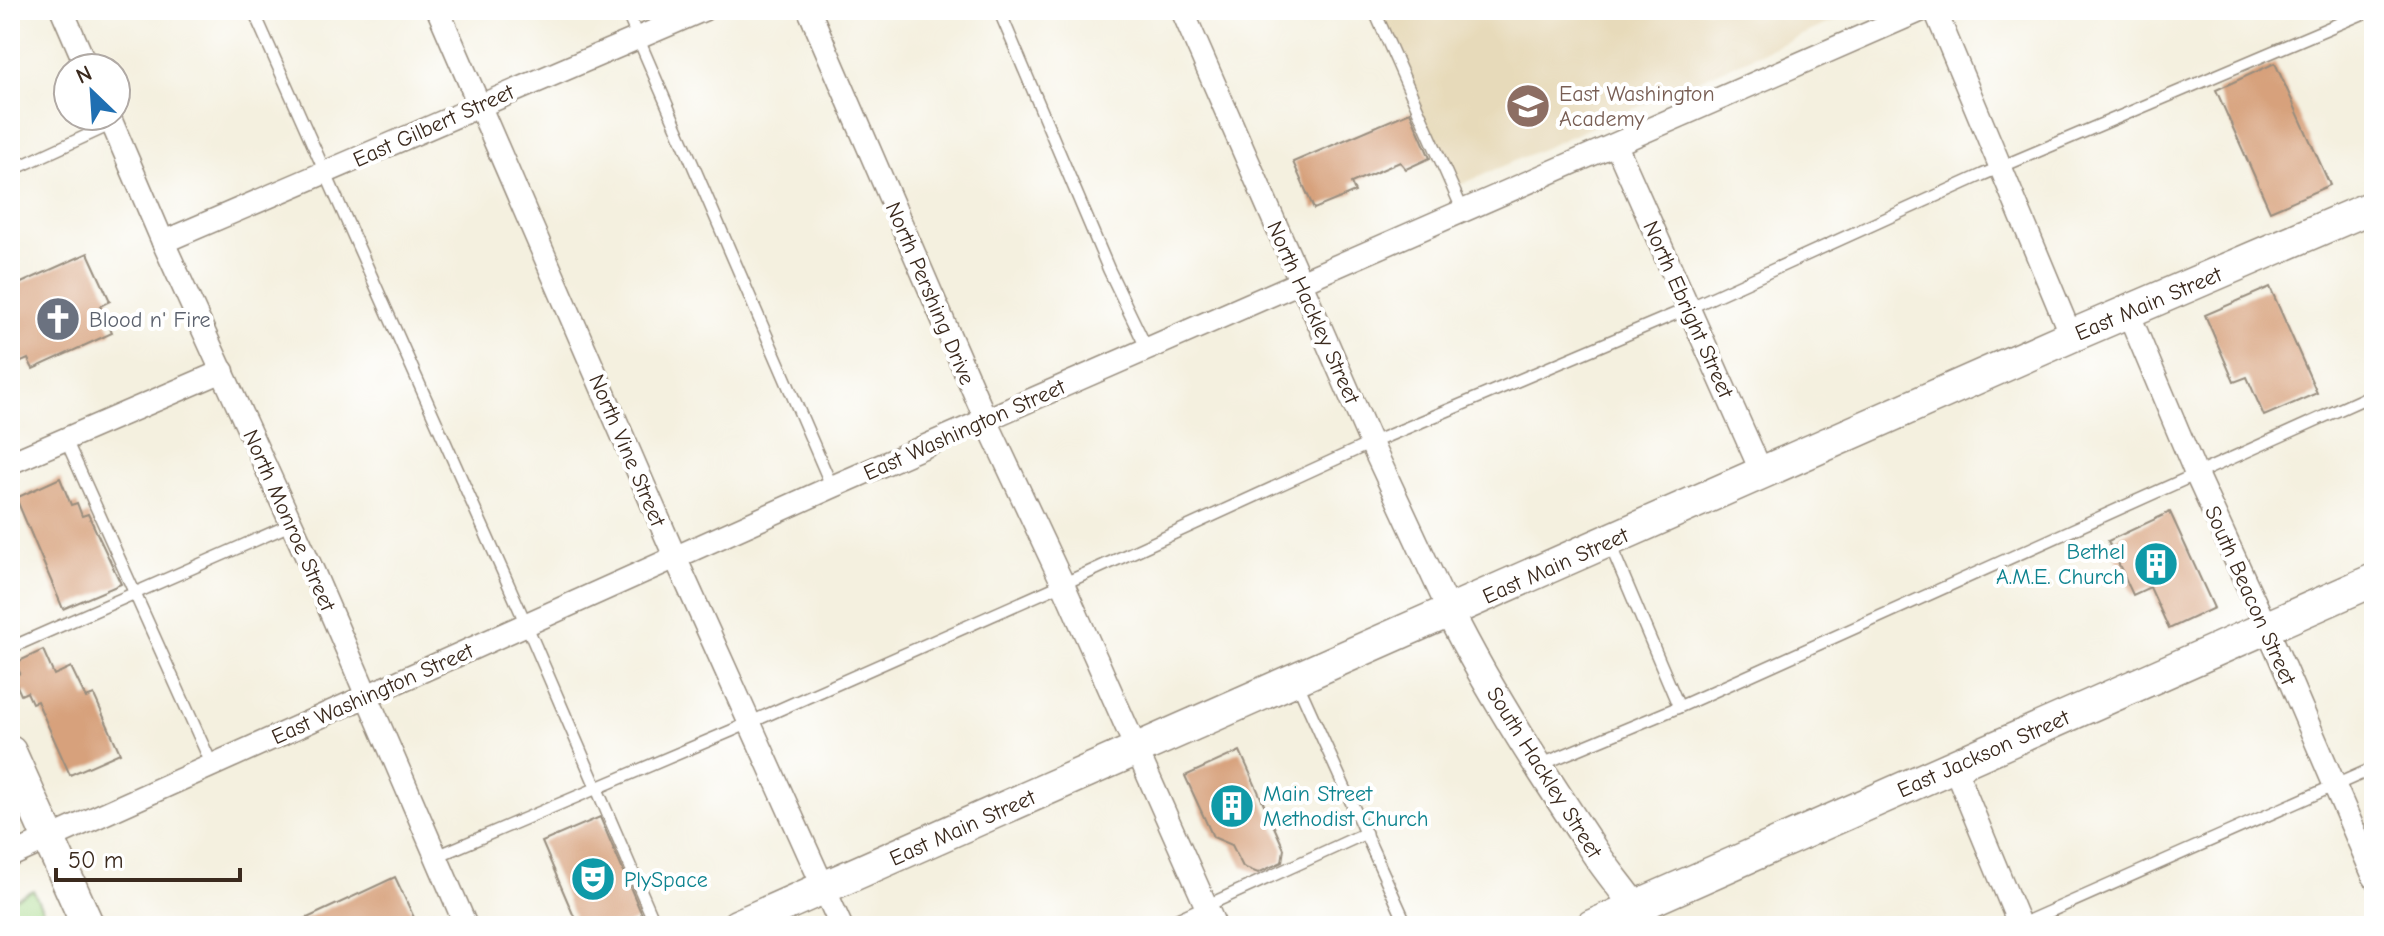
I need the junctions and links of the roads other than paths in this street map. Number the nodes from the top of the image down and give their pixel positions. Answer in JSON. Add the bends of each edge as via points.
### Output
{"nodes":[{"id":1,"x":62,"y":10,"type":"edge"},
{"id":2,"x":253,"y":10,"type":"edge"},
{"id":3,"x":438,"y":10,"type":"edge"},
{"id":4,"x":626,"y":10,"type":"edge"},
{"id":5,"x":703,"y":10,"type":"edge"},
{"id":6,"x":809,"y":10,"type":"edge"},
{"id":7,"x":999,"y":10,"type":"edge"},
{"id":8,"x":1182,"y":10,"type":"edge"},
{"id":9,"x":1374,"y":10,"type":"edge"},
{"id":10,"x":1922,"y":10,"type":"edge"},
{"id":11,"x":1935,"y":10,"type":"edge"},
{"id":12,"x":2371,"y":10,"type":"edge"},
{"id":13,"x":638,"y":38,"type":"junction"},
{"id":14,"x":80,"y":52,"type":"edge"},
{"id":15,"x":479,"y":104,"type":"junction"},
{"id":16,"x":87,"y":132,"type":"edge"},
{"id":17,"x":116,"y":132,"type":"edge"},
{"id":18,"x":1616,"y":145,"type":"junction"},
{"id":19,"x":2001,"y":168,"type":"junction"},
{"id":20,"x":10,"y":171,"type":"edge"},
{"id":21,"x":323,"y":173,"type":"junction"},
{"id":22,"x":2374,"y":206,"type":"edge"},
{"id":23,"x":1463,"y":211,"type":"junction"},
{"id":24,"x":163,"y":242,"type":"junction"},
{"id":25,"x":1301,"y":282,"type":"junction"},
{"id":26,"x":1689,"y":308,"type":"junction"},
{"id":27,"x":2128,"y":312,"type":"junction"},
{"id":28,"x":2071,"y":336,"type":"junction"},
{"id":29,"x":1147,"y":349,"type":"junction"},
{"id":30,"x":223,"y":371,"type":"junction"},
{"id":31,"x":2374,"y":394,"type":"edge"},
{"id":32,"x":986,"y":420,"type":"junction"},
{"id":33,"x":65,"y":438,"type":"junction"},
{"id":34,"x":1371,"y":443,"type":"junction"},
{"id":35,"x":10,"y":463,"type":"edge"},
{"id":36,"x":1762,"y":473,"type":"junction"},
{"id":37,"x":2196,"y":474,"type":"junction"},
{"id":38,"x":832,"y":487,"type":"junction"},
{"id":39,"x":292,"y":524,"type":"junction"},
{"id":40,"x":1608,"y":541,"type":"junction"},
{"id":41,"x":675,"y":557,"type":"junction"},
{"id":42,"x":2374,"y":580,"type":"edge"},
{"id":43,"x":1063,"y":584,"type":"junction"},
{"id":44,"x":135,"y":594,"type":"junction"},
{"id":45,"x":1450,"y":613,"type":"junction"},
{"id":46,"x":526,"y":624,"type":"junction"},
{"id":47,"x":2267,"y":628,"type":"junction"},
{"id":48,"x":10,"y":648,"type":"edge"},
{"id":49,"x":1296,"y":679,"type":"junction"},
{"id":50,"x":368,"y":696,"type":"junction"},
{"id":51,"x":1679,"y":707,"type":"junction"},
{"id":52,"x":749,"y":723,"type":"junction"},
{"id":53,"x":1135,"y":750,"type":"junction"},
{"id":54,"x":10,"y":752,"type":"edge"},
{"id":55,"x":212,"y":765,"type":"junction"},
{"id":56,"x":1540,"y":765,"type":"junction"},
{"id":57,"x":1954,"y":766,"type":"junction"},
{"id":58,"x":2374,"y":768,"type":"edge"},
{"id":59,"x":2336,"y":785,"type":"junction"},
{"id":60,"x":595,"y":788,"type":"junction"},
{"id":61,"x":1366,"y":833,"type":"junction"},
{"id":62,"x":49,"y":839,"type":"junction"},
{"id":63,"x":10,"y":856,"type":"edge"},
{"id":64,"x":434,"y":857,"type":"junction"},
{"id":65,"x":2374,"y":877,"type":"edge"},
{"id":66,"x":823,"y":888,"type":"junction"},
{"id":67,"x":1211,"y":916,"type":"edge"},
{"id":68,"x":1642,"y":916,"type":"edge"},
{"id":69,"x":88,"y":926,"type":"edge"},
{"id":70,"x":466,"y":926,"type":"edge"},
{"id":71,"x":656,"y":926,"type":"edge"},
{"id":72,"x":737,"y":926,"type":"edge"},
{"id":73,"x":841,"y":926,"type":"edge"},
{"id":74,"x":1162,"y":926,"type":"edge"},
{"id":75,"x":1407,"y":926,"type":"edge"},
{"id":76,"x":1592,"y":926,"type":"edge"},
{"id":77,"x":2018,"y":926,"type":"edge"}],
"edges":[{"from":1,"to":14,"type":"street"},
{"from":2,"to":21,"type":"lane"},
{"from":3,"to":15,"type":"street","name":"North Vine Street"},
{"from":4,"to":13,"type":"lane"},
{"from":5,"to":13,"type":"street","name":"East Gilbert Street"},
{"from":6,"to":32,"type":"street","name":"North Pershing Drive"},
{"from":7,"to":29,"type":"lane"},
{"from":8,"to":25,"type":"street","name":"North Hackley Street"},
{"from":9,"to":23,"type":"lane"},
{"from":10,"to":18,"type":"street","name":"East Washington Street"},
{"from":11,"to":19,"type":"street"},
{"from":12,"to":19,"type":"lane"},
{"from":13,"to":15,"type":"street","name":"East Gilbert Street"},
{"from":13,"to":38,"type":"lane"},
{"from":15,"to":21,"type":"street","name":"East Gilbert Street"},
{"from":15,"to":41,"type":"street","name":"North Vine Street"},
{"from":16,"to":20,"type":"lane"},
{"from":17,"to":24,"type":"street","name":"North Monroe Street"},
{"from":18,"to":23,"type":"street","name":"East Washington Street"},
{"from":18,"to":26,"type":"street","name":"North Ebright Street"},
{"from":19,"to":26,"type":"lane"},
{"from":19,"to":28,"type":"street"},
{"from":21,"to":24,"type":"street","name":"East Gilbert Street"},
{"from":21,"to":46,"type":"lane"},
{"from":22,"to":27,"type":"main road","name":"East Main Street"},
{"from":23,"to":25,"type":"street","name":"East Washington Street"},
{"from":24,"to":30,"type":"street","name":"North Monroe Street"},
{"from":25,"to":29,"type":"street","name":"East Washington Street"},
{"from":25,"to":34,"type":"street","name":"North Hackley Street"},
{"from":26,"to":34,"type":"lane"},
{"from":26,"to":36,"type":"street","name":"North Ebright Street"},
{"from":27,"to":28,"type":"main road","name":"East Main Street"},
{"from":27,"to":37,"type":"street","name":"South Beacon Street"},
{"from":28,"to":36,"type":"main road","name":"East Main Street"},
{"from":29,"to":32,"type":"street","name":"East Washington Street"},
{"from":30,"to":33,"type":"street"},
{"from":30,"to":39,"type":"street","name":"North Monroe Street"},
{"from":31,"to":37,"type":"lane"},
{"from":32,"to":38,"type":"street","name":"East Washington Street"},
{"from":32,"to":43,"type":"street","name":"North Pershing Drive"},
{"from":33,"to":35,"type":"street"},
{"from":33,"to":44,"type":"lane"},
{"from":34,"to":43,"type":"lane"},
{"from":34,"to":45,"type":"street","name":"North Hackley Street"},
{"from":36,"to":40,"type":"main road","name":"East Main Street"},
{"from":37,"to":47,"type":"street","name":"South Beacon Street"},
{"from":37,"to":51,"type":"lane"},
{"from":38,"to":41,"type":"street","name":"East Washington Street"},
{"from":39,"to":44,"type":"lane"},
{"from":39,"to":50,"type":"street","name":"North Monroe Street"},
{"from":40,"to":45,"type":"main road","name":"East Main Street"},
{"from":40,"to":51,"type":"lane"},
{"from":41,"to":46,"type":"street","name":"East Washington Street"},
{"from":41,"to":52,"type":"street","name":"North Vine Street"},
{"from":42,"to":47,"type":"main road","name":"East Jackson Street"},
{"from":43,"to":52,"type":"lane"},
{"from":43,"to":53,"type":"street","name":"North Pershing Drive"},
{"from":44,"to":48,"type":"lane"},
{"from":44,"to":55,"type":"lane"},
{"from":45,"to":49,"type":"main road","name":"East Main Street"},
{"from":45,"to":56,"type":"street","name":"South Hackley Street"},
{"from":46,"to":50,"type":"street","name":"East Washington Street"},
{"from":46,"to":60,"type":"lane"},
{"from":47,"to":57,"type":"main road","name":"East Jackson Street"},
{"from":47,"to":59,"type":"street","name":"South Beacon Street"},
{"from":49,"to":53,"type":"main road","name":"East Main Street"},
{"from":49,"to":61,"type":"lane"},
{"from":50,"to":55,"type":"street","name":"East Washington Street"},
{"from":50,"to":64,"type":"street","name":"North Monroe Street"},
{"from":51,"to":56,"type":"lane"},
{"from":52,"to":60,"type":"lane"},
{"from":52,"to":66,"type":"street","name":"North Vine Street"},
{"from":53,"to":66,"type":"main road","name":"East Main Street"},
{"from":53,"to":67,"type":"street","name":"North Pershing Drive"},
{"from":54,"to":62,"type":"main road"},
{"from":55,"to":62,"type":"street","name":"East Washington Street"},
{"from":56,"to":68,"type":"street","name":"South Hackley Street"},
{"from":57,"to":68,"type":"main road","name":"East Jackson Street"},
{"from":57,"to":77,"type":"street"},
{"from":58,"to":59,"type":"lane"},
{"from":59,"to":65,"type":"street","name":"South Beacon Street"},
{"from":59,"to":77,"type":"lane"},
{"from":60,"to":64,"type":"lane"},
{"from":60,"to":71,"type":"lane"},
{"from":61,"to":67,"type":"lane"},
{"from":61,"to":75,"type":"lane"},
{"from":62,"to":63,"type":"street","name":"East Washington Street"},
{"from":62,"to":69,"type":"main road"},
{"from":64,"to":70,"type":"street","name":"North Monroe Street"},
{"from":66,"to":72,"type":"main road","name":"East Main Street"},
{"from":66,"to":73,"type":"street","name":"North Vine Street"},
{"from":67,"to":74,"type":"lane"},
{"from":68,"to":76,"type":"main road","name":"East Jackson Street"}]}
